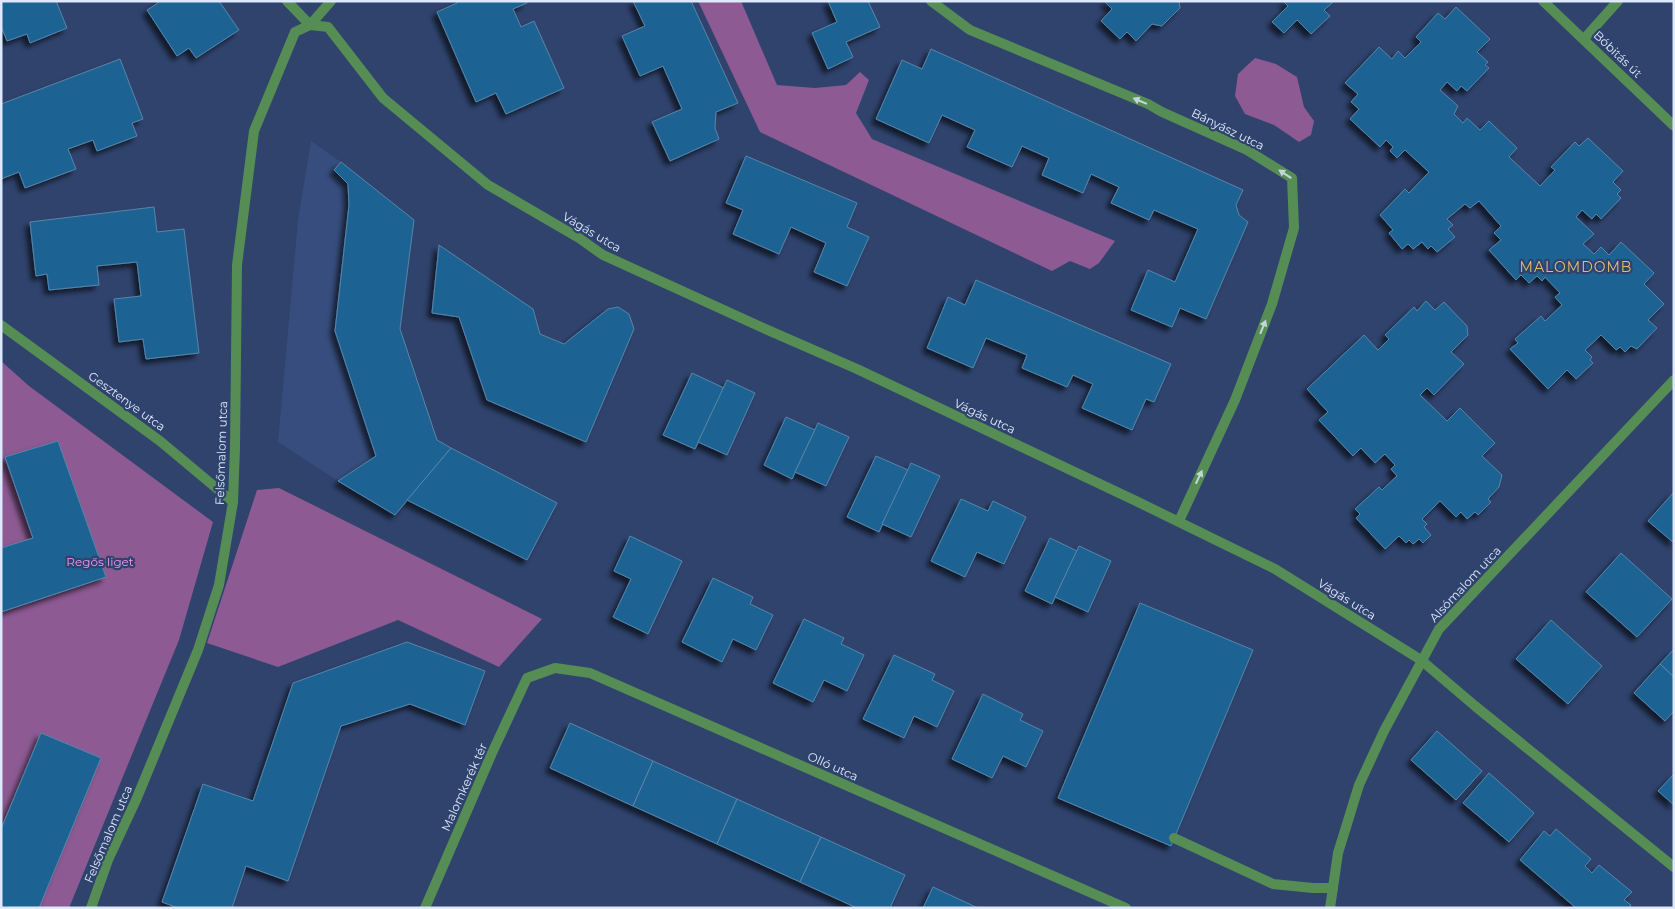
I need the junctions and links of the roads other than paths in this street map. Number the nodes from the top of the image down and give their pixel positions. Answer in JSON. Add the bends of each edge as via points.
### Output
{"nodes":[{"id":1,"x":287,"y":1,"type":"edge"},
{"id":2,"x":331,"y":1,"type":"edge"},
{"id":3,"x":931,"y":1,"type":"edge"},
{"id":4,"x":1543,"y":1,"type":"edge"},
{"id":5,"x":1618,"y":1,"type":"edge"},
{"id":6,"x":310,"y":25,"type":"junction"},
{"id":7,"x":1584,"y":39,"type":"junction"},
{"id":8,"x":1674,"y":126,"type":"edge"},
{"id":9,"x":1,"y":326,"type":"edge"},
{"id":10,"x":1674,"y":380,"type":"edge"},
{"id":11,"x":233,"y":502,"type":"junction"},
{"id":12,"x":1179,"y":521,"type":"junction"},
{"id":13,"x":1422,"y":660,"type":"junction"},
{"id":14,"x":527,"y":678,"type":"joint"},
{"id":15,"x":1174,"y":838,"type":"dead end"},
{"id":16,"x":1674,"y":867,"type":"edge"},
{"id":17,"x":1333,"y":888,"type":"junction"},
{"id":18,"x":91,"y":908,"type":"edge"},
{"id":19,"x":425,"y":908,"type":"edge"},
{"id":20,"x":1126,"y":908,"type":"edge"},
{"id":21,"x":1330,"y":908,"type":"edge"}],
"edges":[{"from":1,"to":6,"type":"street","name":"Vágás utca"},
{"from":2,"to":6,"type":"street","name":"Felsőmalom utca"},
{"from":12,"to":3,"type":"street","name":"Bányász utca","one_way":true,"via":[[1235,400],[1272,304],[1294,228],[1292,178],[1246,150],[1148,104],[970,30]]},
{"from":4,"to":7,"type":"street","name":"Bóbitás út"},
{"from":5,"to":7,"type":"street"},
{"from":6,"to":11,"type":"street","name":"Felsőmalom utca","via":[[295,32],[254,131],[237,266]]},
{"from":6,"to":12,"type":"street","name":"Vágás utca","via":[[328,27],[383,98],[488,185],[603,255],[857,369]]},
{"from":7,"to":8,"type":"street","name":"Bóbitás út"},
{"from":9,"to":11,"type":"street","name":"Gesztenye utca","via":[[160,441]]},
{"from":10,"to":13,"type":"street","name":"Alsómalom utca","via":[[1439,629]]},
{"from":11,"to":18,"type":"street","name":"Felsőmalom utca","via":[[219,585],[198,650],[108,860]]},
{"from":12,"to":13,"type":"street","name":"Vágás utca","via":[[1275,569]]},
{"from":13,"to":16,"type":"street","name":"Vágás utca"},
{"from":13,"to":17,"type":"street","name":"Alsómalom utca","via":[[1359,785],[1338,852]]},
{"from":14,"to":19,"type":"street","name":"Malomkerék tér"},
{"from":14,"to":20,"type":"street","name":"Olló utca","via":[[555,668],[590,673]]},
{"from":15,"to":17,"type":"street","via":[[1273,884]]},
{"from":17,"to":21,"type":"street","name":"Alsómalom utca"}]}
